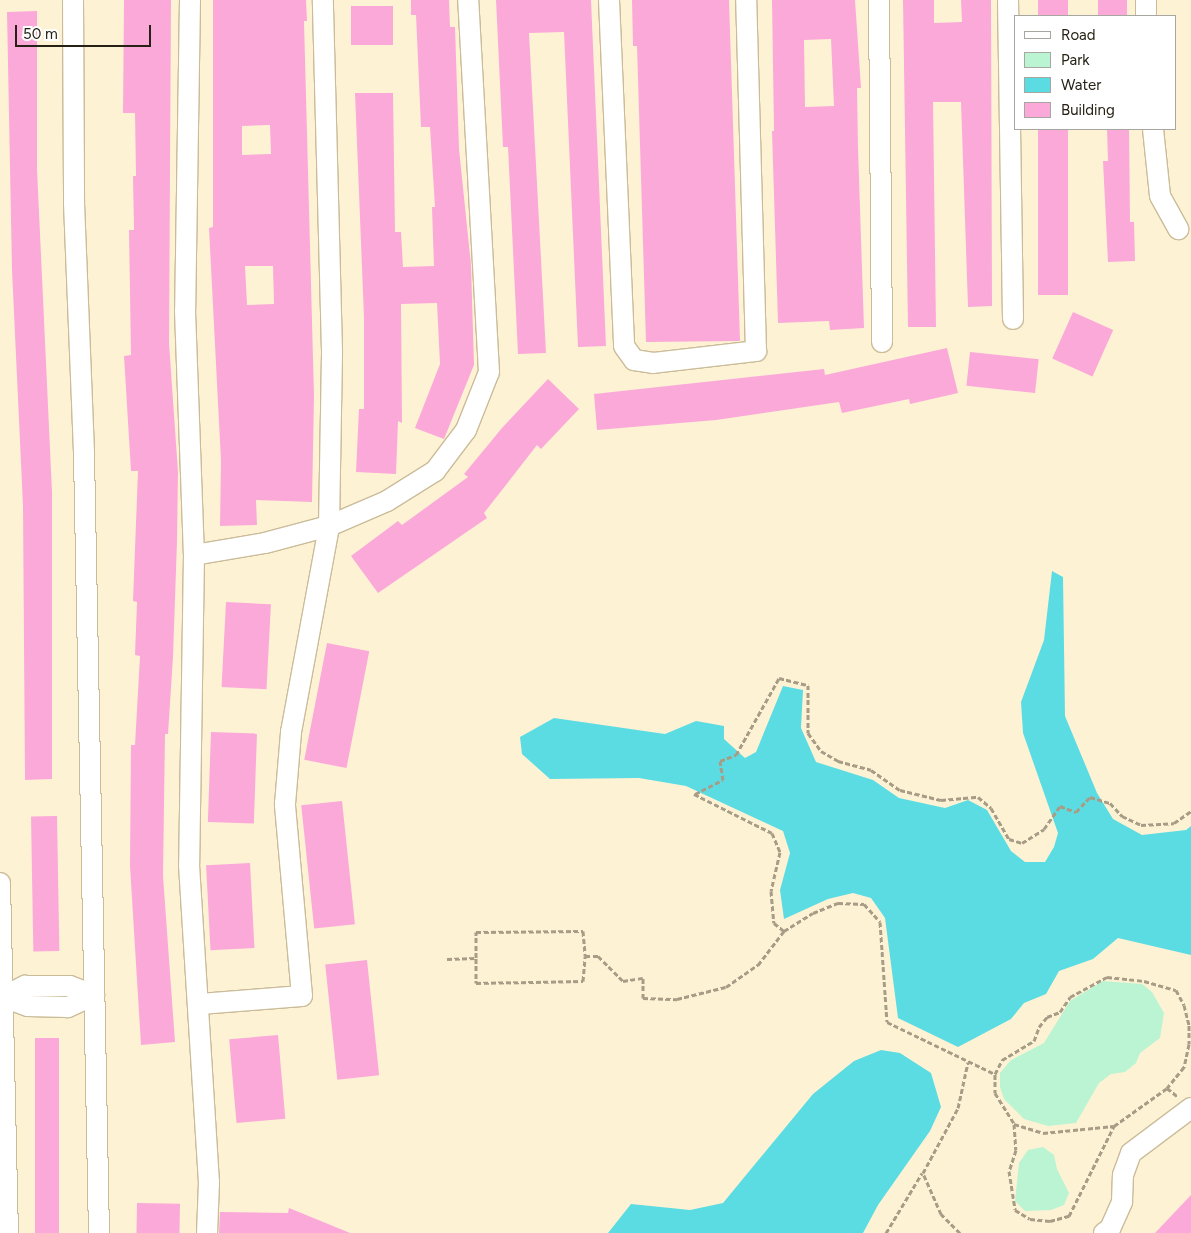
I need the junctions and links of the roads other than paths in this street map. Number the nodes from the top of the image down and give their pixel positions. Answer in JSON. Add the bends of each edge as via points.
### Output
{"nodes":[{"id":1,"x":74,"y":0,"type":"edge"},
{"id":2,"x":190,"y":0,"type":"edge"},
{"id":3,"x":323,"y":0,"type":"edge"},
{"id":4,"x":468,"y":0,"type":"edge"},
{"id":5,"x":609,"y":0,"type":"edge"},
{"id":6,"x":746,"y":0,"type":"edge"},
{"id":7,"x":879,"y":0,"type":"edge"},
{"id":8,"x":1008,"y":0,"type":"edge"},
{"id":9,"x":1146,"y":0,"type":"edge"},
{"id":10,"x":1146,"y":15,"type":"edge"},
{"id":11,"x":1153,"y":130,"type":"edge"},
{"id":12,"x":1178,"y":229,"type":"dead end"},
{"id":13,"x":1013,"y":319,"type":"dead end"},
{"id":14,"x":882,"y":342,"type":"dead end"},
{"id":15,"x":329,"y":526,"type":"junction"},
{"id":16,"x":194,"y":555,"type":"junction"},
{"id":17,"x":0,"y":883,"type":"edge"},
{"id":18,"x":94,"y":996,"type":"junction"},
{"id":19,"x":3,"y":997,"type":"junction"},
{"id":20,"x":200,"y":1004,"type":"junction"},
{"id":21,"x":1185,"y":1103,"type":"edge"},
{"id":22,"x":8,"y":1233,"type":"edge"},
{"id":23,"x":99,"y":1233,"type":"edge"},
{"id":24,"x":207,"y":1233,"type":"edge"},
{"id":25,"x":1104,"y":1233,"type":"edge"}],
"edges":[{"from":1,"to":18,"type":"street","via":[[74,203],[84,454]]},
{"from":2,"to":16,"type":"street","via":[[185,311]]},
{"from":3,"to":15,"type":"street","via":[[332,351]]},
{"from":4,"to":15,"type":"street","via":[[489,372],[466,430],[435,471],[388,501]]},
{"from":5,"to":6,"type":"street","via":[[624,346],[634,360],[653,363],[756,351]]},
{"from":7,"to":14,"type":"street"},
{"from":8,"to":13,"type":"street"},
{"from":9,"to":10,"type":"street"},
{"from":11,"to":12,"type":"street","via":[[1160,196]]},
{"from":15,"to":16,"type":"street","via":[[265,543]]},
{"from":15,"to":20,"type":"street","via":[[290,732],[286,804],[302,996]]},
{"from":16,"to":20,"type":"street","via":[[189,865]]},
{"from":17,"to":19,"type":"street"},
{"from":18,"to":19,"type":"street","via":[[70,986],[25,986]]},
{"from":18,"to":23,"type":"street"},
{"from":19,"to":22,"type":"street"},
{"from":20,"to":24,"type":"street","via":[[209,1182]]},
{"from":21,"to":25,"type":"street","via":[[1132,1154],[1123,1175],[1122,1202],[1110,1229]]}]}
